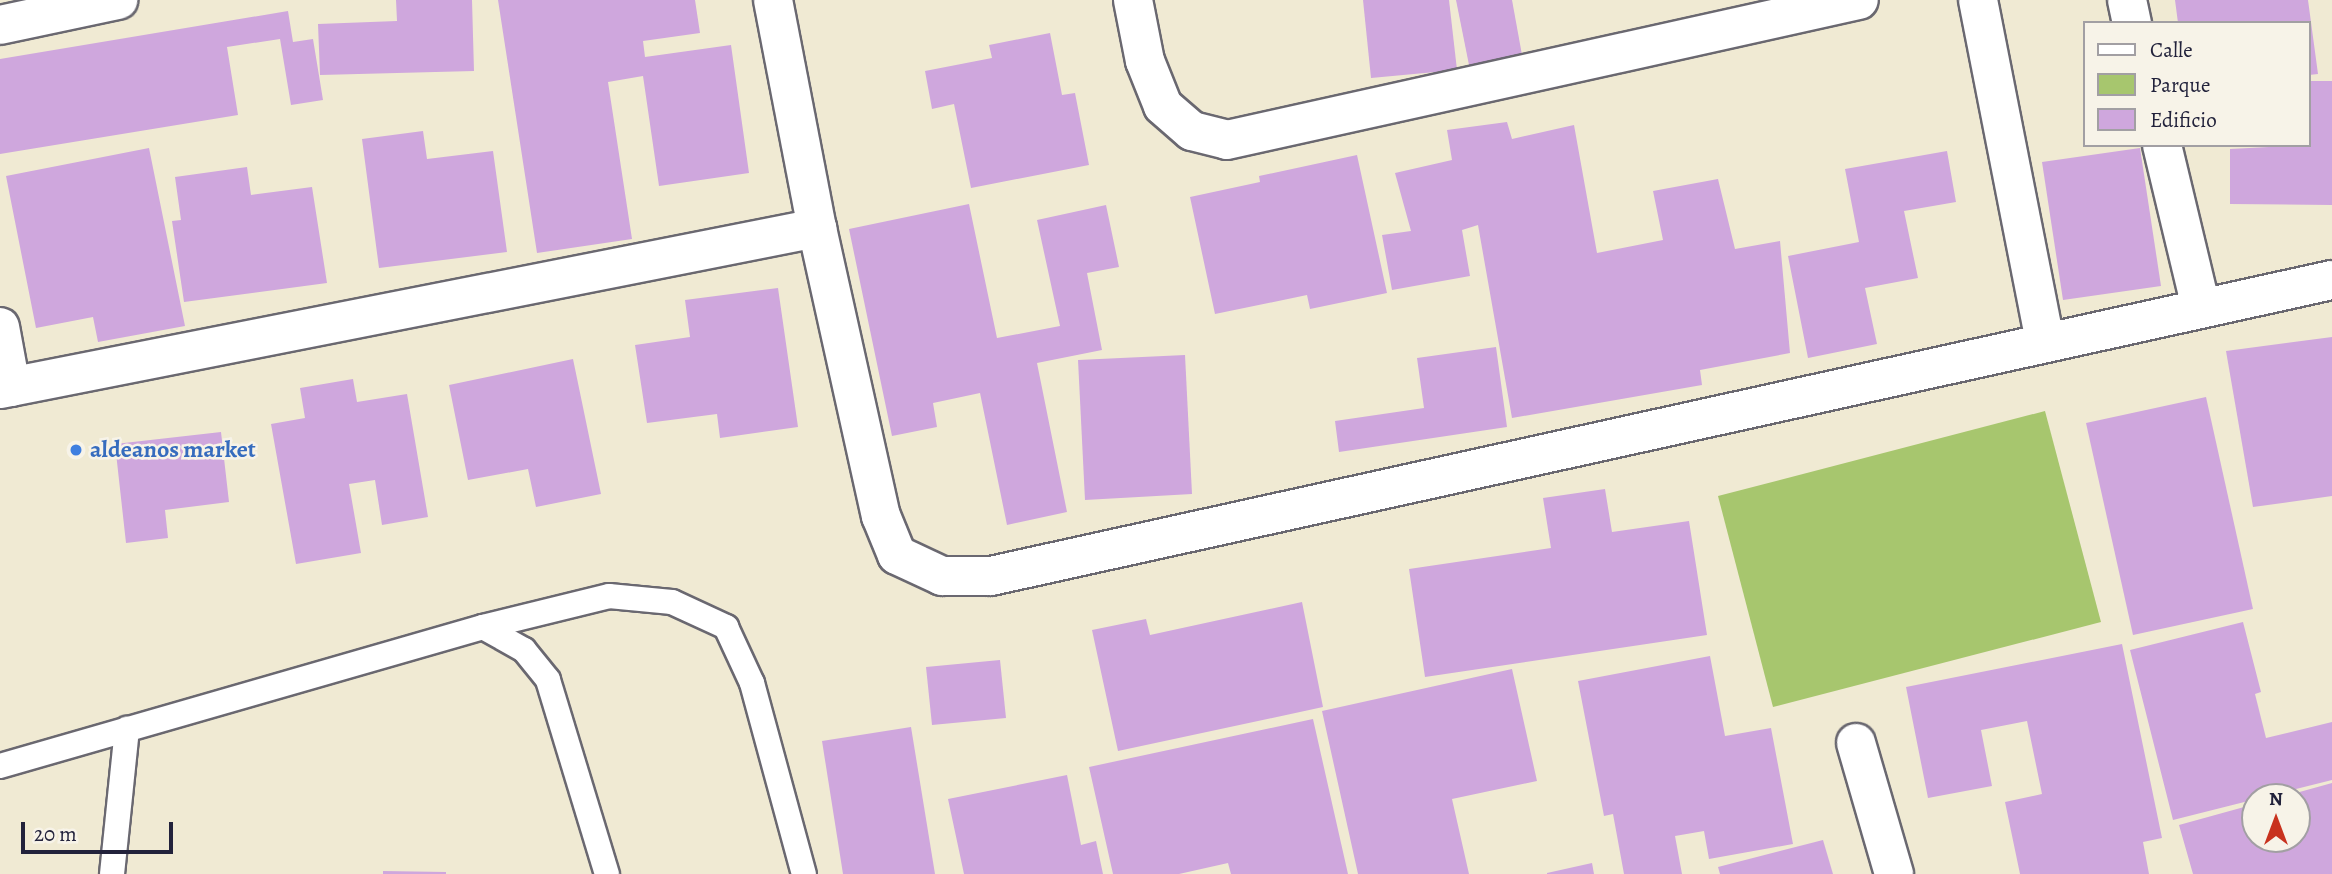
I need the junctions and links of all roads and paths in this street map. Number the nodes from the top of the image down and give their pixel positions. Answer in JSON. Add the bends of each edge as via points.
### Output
{"nodes":[{"id":1,"x":118,"y":0,"type":"edge"},
{"id":2,"x":773,"y":0,"type":"edge"},
{"id":3,"x":1133,"y":0,"type":"edge"},
{"id":4,"x":1859,"y":0,"type":"edge"},
{"id":5,"x":1978,"y":0,"type":"edge"},
{"id":6,"x":2127,"y":0,"type":"edge"},
{"id":7,"x":2132,"y":21,"type":"edge"},
{"id":8,"x":0,"y":25,"type":"edge"},
{"id":9,"x":2162,"y":147,"type":"edge"},
{"id":10,"x":817,"y":228,"type":"junction"},
{"id":11,"x":2332,"y":280,"type":"edge"},
{"id":12,"x":2201,"y":308,"type":"junction"},
{"id":13,"x":0,"y":327,"type":"edge"},
{"id":14,"x":2045,"y":342,"type":"junction"},
{"id":15,"x":5,"y":388,"type":"edge"},
{"id":16,"x":483,"y":627,"type":"junction"},
{"id":17,"x":127,"y":729,"type":"junction"},
{"id":18,"x":1856,"y":743,"type":"dead end"},
{"id":19,"x":0,"y":766,"type":"edge"},
{"id":20,"x":112,"y":874,"type":"edge"},
{"id":21,"x":607,"y":874,"type":"edge"},
{"id":22,"x":804,"y":874,"type":"edge"},
{"id":23,"x":1894,"y":874,"type":"edge"}],
"edges":[{"from":1,"to":8,"type":"street"},
{"from":2,"to":10,"type":"street"},
{"from":3,"to":4,"type":"street","via":[[1145,61],[1163,106],[1192,131],[1227,140]]},
{"from":5,"to":14,"type":"street"},
{"from":6,"to":7,"type":"street"},
{"from":9,"to":12,"type":"street"},
{"from":10,"to":14,"type":"street","via":[[881,516],[897,555],[942,576],[991,576]]},
{"from":10,"to":15,"type":"street"},
{"from":11,"to":12,"type":"street"},
{"from":12,"to":14,"type":"street"},
{"from":13,"to":15,"type":"street"},
{"from":16,"to":17,"type":"lane"},
{"from":16,"to":21,"type":"lane","via":[[524,650],[548,680]]},
{"from":16,"to":22,"type":"lane","via":[[609,596],[671,602],[726,627],[752,683]]},
{"from":17,"to":19,"type":"lane"},
{"from":17,"to":20,"type":"lane"},
{"from":18,"to":23,"type":"street"}]}
